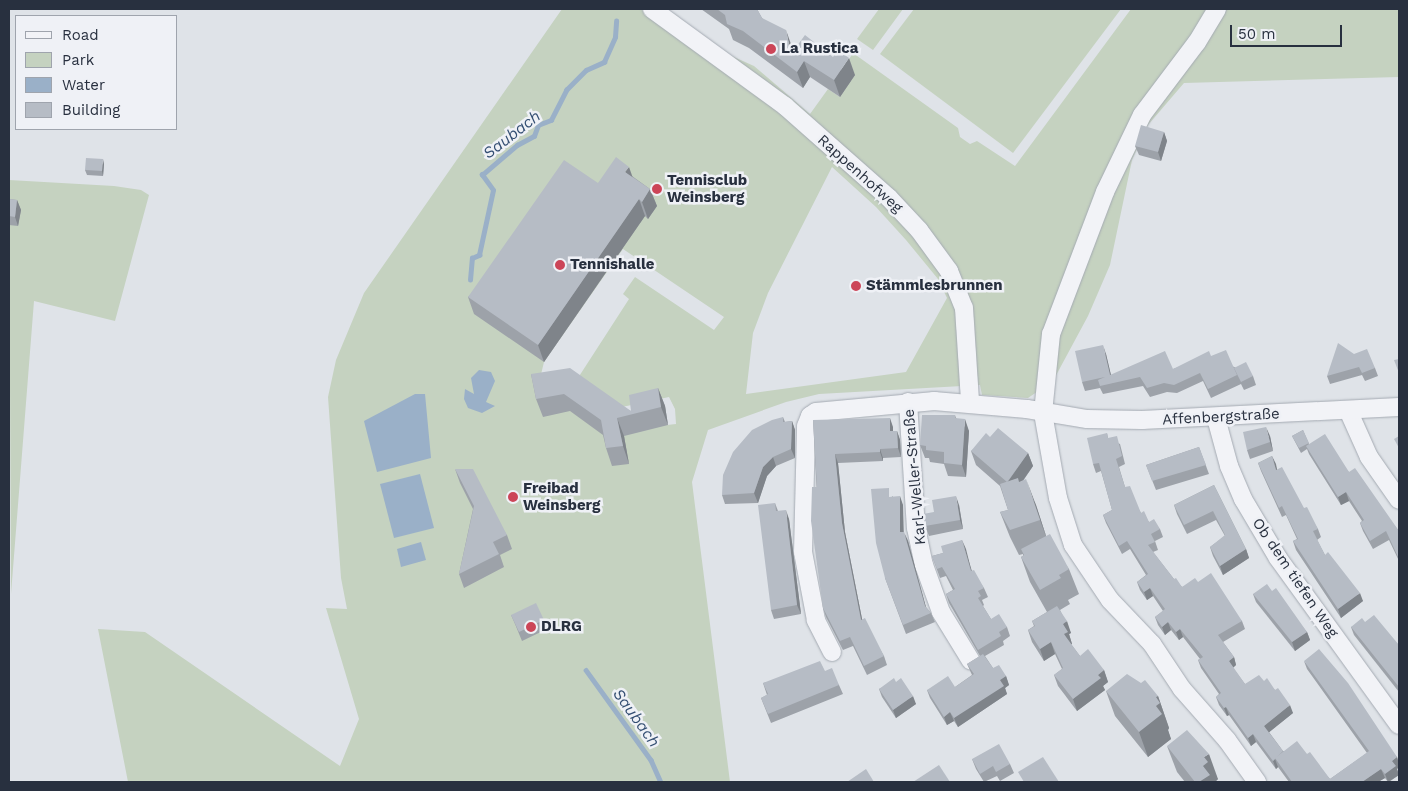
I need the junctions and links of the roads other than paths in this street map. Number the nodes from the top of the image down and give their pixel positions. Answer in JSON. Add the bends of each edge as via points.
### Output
{"nodes":[{"id":1,"x":652,"y":9,"type":"edge"},
{"id":2,"x":1217,"y":9,"type":"edge"},
{"id":3,"x":908,"y":402,"type":"junction"},
{"id":4,"x":970,"y":402,"type":"junction"},
{"id":5,"x":1399,"y":407,"type":"edge"},
{"id":6,"x":1348,"y":410,"type":"junction"},
{"id":7,"x":1043,"y":413,"type":"junction"},
{"id":8,"x":1216,"y":418,"type":"junction"},
{"id":9,"x":1399,"y":500,"type":"edge"},
{"id":10,"x":832,"y":652,"type":"dead end"},
{"id":11,"x":971,"y":661,"type":"edge"},
{"id":12,"x":1399,"y":725,"type":"edge"},
{"id":13,"x":1257,"y":782,"type":"edge"}],
"edges":[{"from":1,"to":4,"type":"street","name":"Rappenhofweg","via":[[784,106],[889,198],[919,230],[949,271],[964,308]]},
{"from":2,"to":7,"type":"street","via":[[1197,42],[1142,115],[1081,250],[1051,334]]},
{"from":3,"to":4,"type":"street","name":"Affenbergstraße"},
{"from":3,"to":10,"type":"street","name":"Affenbergstraße","via":[[816,412],[806,421],[803,552],[816,620]]},
{"from":3,"to":11,"type":"street","name":"Karl-Weller-Straße","via":[[916,528],[924,565],[941,612]]},
{"from":4,"to":7,"type":"street","name":"Affenbergstraße"},
{"from":5,"to":6,"type":"street","name":"Affenbergstraße"},
{"from":6,"to":8,"type":"street","name":"Affenbergstraße"},
{"from":6,"to":9,"type":"street","via":[[1368,457]]},
{"from":7,"to":8,"type":"street","name":"Affenbergstraße","via":[[1087,419]]},
{"from":7,"to":13,"type":"street","via":[[1058,498],[1073,544],[1110,600],[1152,644],[1202,714]]},
{"from":8,"to":12,"type":"street","name":"Ob dem tiefen Weg","via":[[1229,466],[1243,499],[1274,551]]}]}
